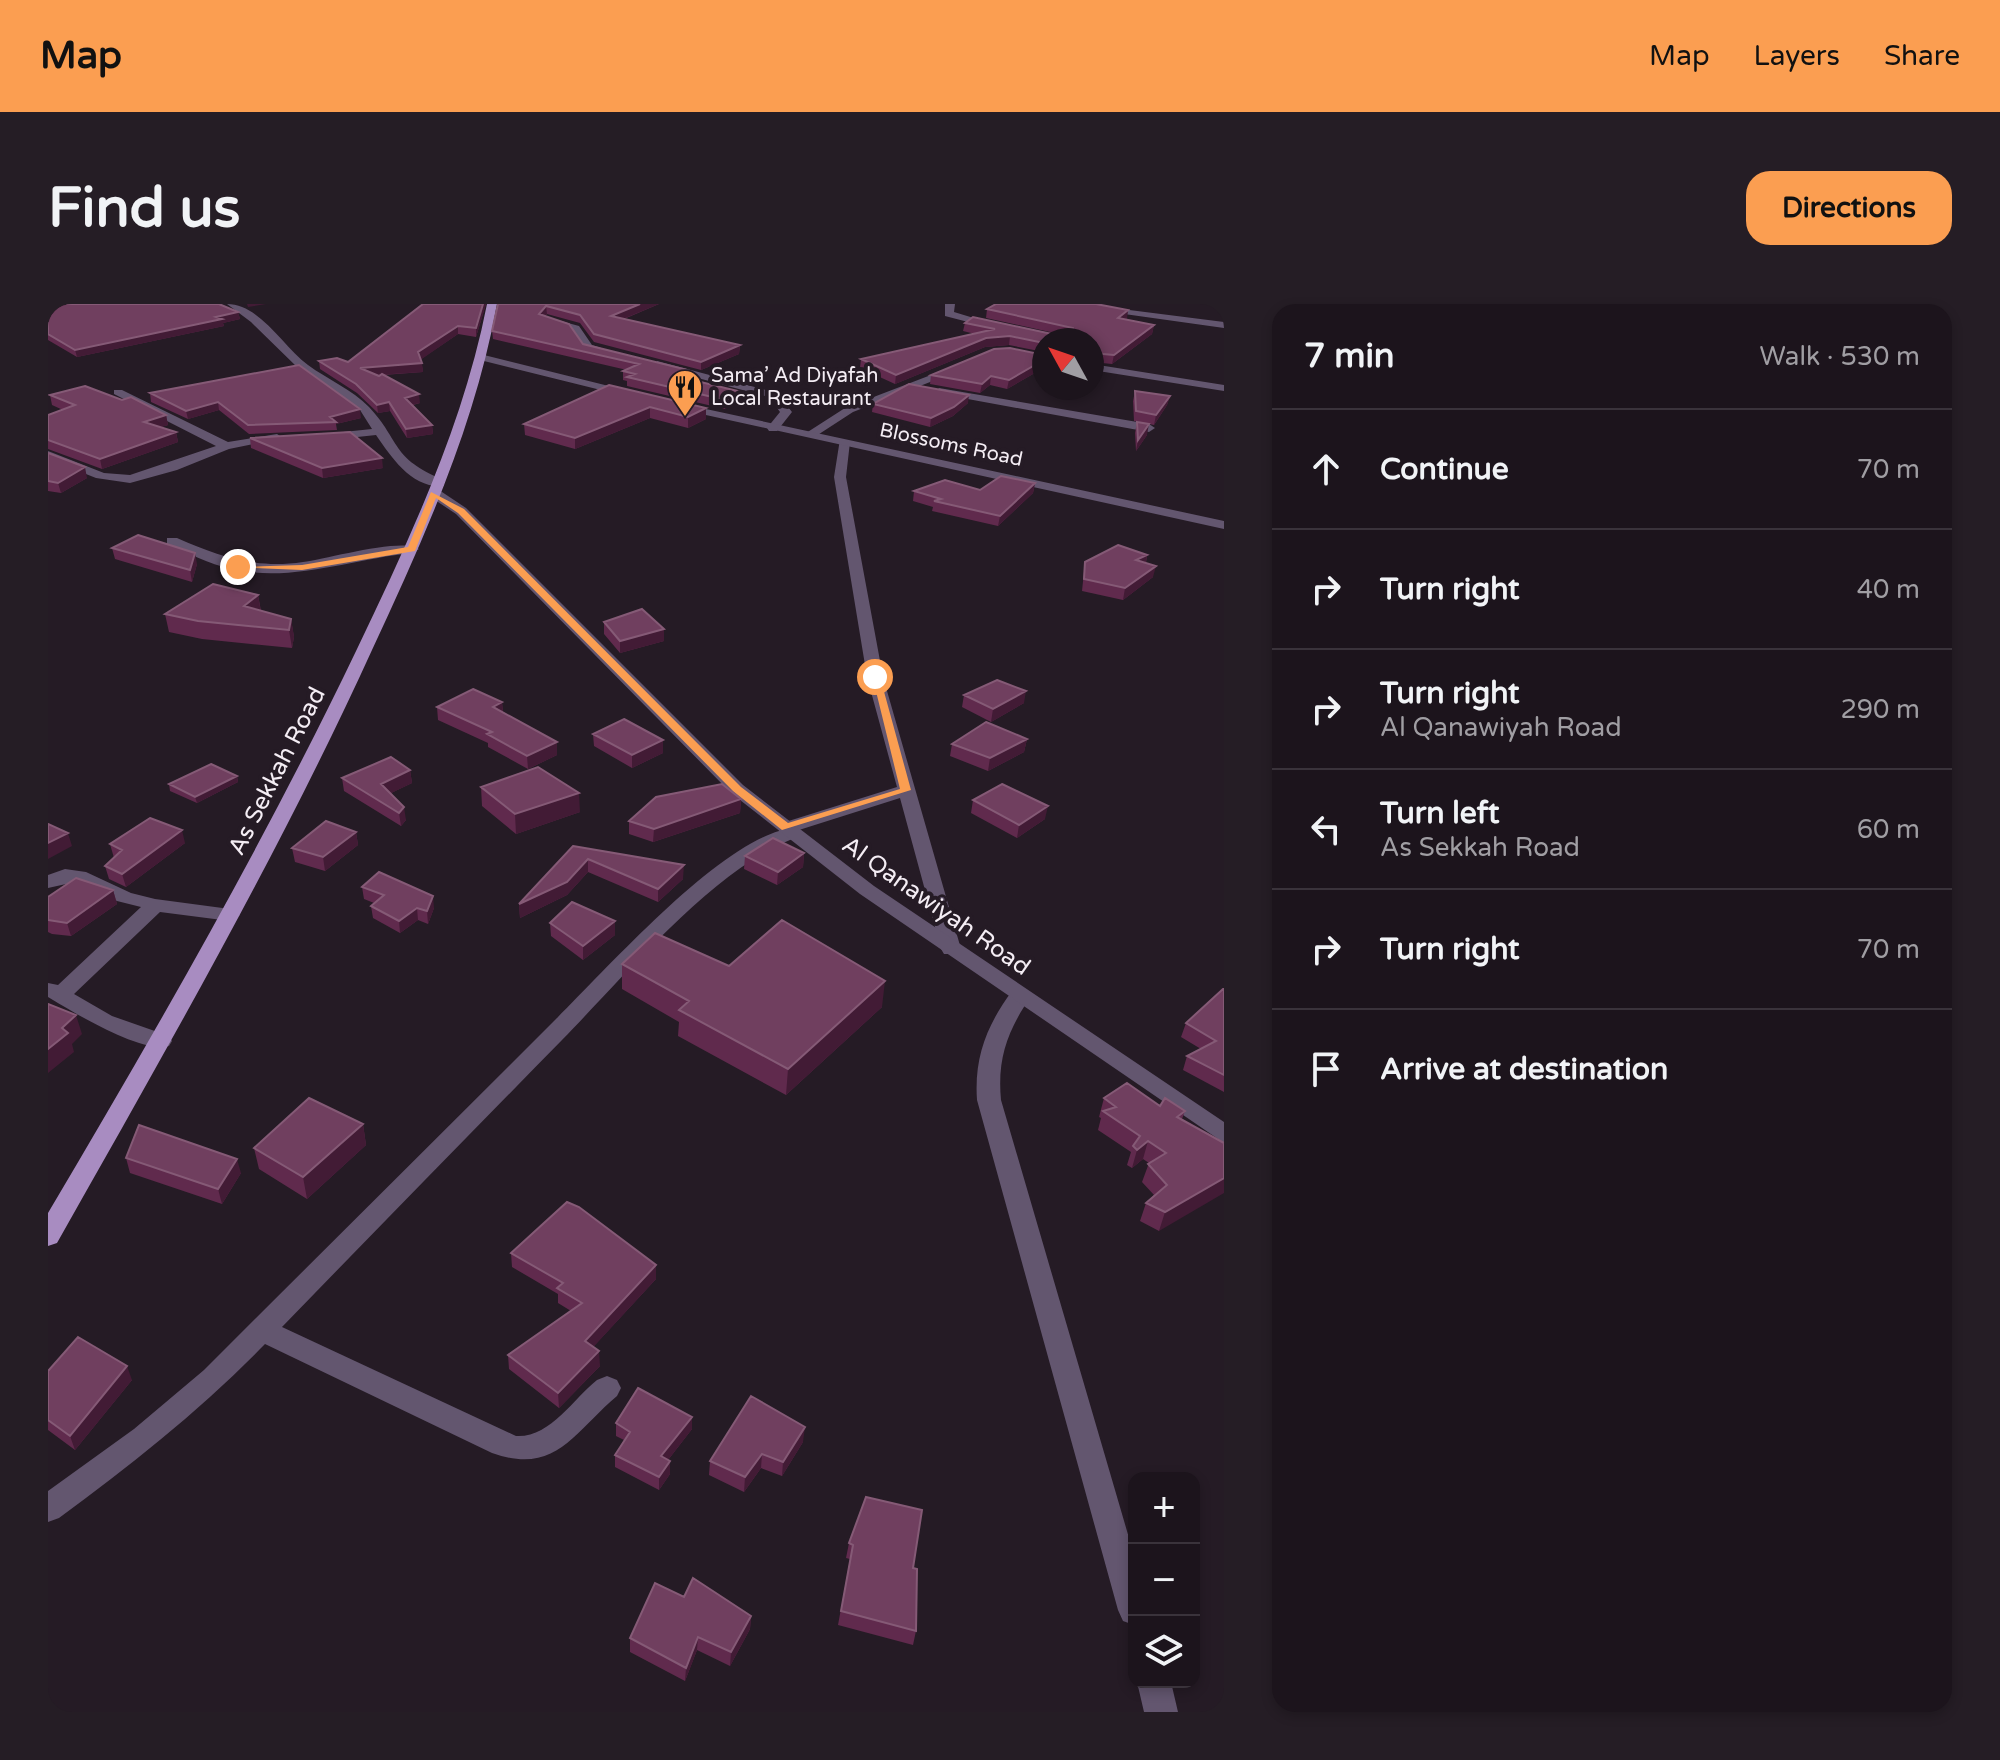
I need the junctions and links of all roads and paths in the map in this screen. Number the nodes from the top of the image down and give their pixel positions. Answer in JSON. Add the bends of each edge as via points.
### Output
{"nodes":[{"id":1,"x":232,"y":304,"type":"edge"},
{"id":2,"x":492,"y":304,"type":"edge"},
{"id":3,"x":950,"y":304,"type":"edge"},
{"id":4,"x":1058,"y":304,"type":"edge"},
{"id":5,"x":546,"y":320,"type":"edge"},
{"id":6,"x":1224,"y":325,"type":"edge"},
{"id":7,"x":1009,"y":328,"type":"edge"},
{"id":8,"x":625,"y":356,"type":"edge"},
{"id":9,"x":484,"y":358,"type":"junction"},
{"id":10,"x":640,"y":360,"type":"edge"},
{"id":11,"x":966,"y":365,"type":"edge"},
{"id":12,"x":1104,"y":369,"type":"edge"},
{"id":13,"x":910,"y":387,"type":"junction"},
{"id":14,"x":1224,"y":388,"type":"edge"},
{"id":15,"x":118,"y":392,"type":"dead end"},
{"id":16,"x":636,"y":396,"type":"edge"},
{"id":17,"x":667,"y":403,"type":"edge"},
{"id":18,"x":773,"y":428,"type":"junction"},
{"id":19,"x":1149,"y":428,"type":"edge"},
{"id":20,"x":382,"y":431,"type":"junction"},
{"id":21,"x":809,"y":435,"type":"junction"},
{"id":22,"x":288,"y":438,"type":"edge"},
{"id":23,"x":316,"y":438,"type":"edge"},
{"id":24,"x":844,"y":442,"type":"junction"},
{"id":25,"x":226,"y":446,"type":"junction"},
{"id":26,"x":48,"y":455,"type":"edge"},
{"id":27,"x":437,"y":488,"type":"junction"},
{"id":28,"x":1224,"y":525,"type":"edge"},
{"id":29,"x":172,"y":541,"type":"dead end"},
{"id":30,"x":412,"y":549,"type":"junction"},
{"id":31,"x":906,"y":790,"type":"junction"},
{"id":32,"x":789,"y":830,"type":"junction"},
{"id":33,"x":48,"y":882,"type":"edge"},
{"id":34,"x":155,"y":905,"type":"junction"},
{"id":35,"x":230,"y":915,"type":"junction"},
{"id":36,"x":951,"y":949,"type":"junction"},
{"id":37,"x":54,"y":992,"type":"edge"},
{"id":38,"x":1020,"y":996,"type":"junction"},
{"id":39,"x":161,"y":1041,"type":"junction"},
{"id":40,"x":1224,"y":1134,"type":"edge"},
{"id":41,"x":48,"y":1236,"type":"edge"},
{"id":42,"x":262,"y":1330,"type":"junction"},
{"id":43,"x":607,"y":1388,"type":"dead end"},
{"id":44,"x":48,"y":1508,"type":"edge"},
{"id":45,"x":1128,"y":1589,"type":"edge"},
{"id":46,"x":1155,"y":1688,"type":"edge"},
{"id":47,"x":1161,"y":1712,"type":"edge"}],
"edges":[{"from":1,"to":20,"type":"street","name":"Al Qanawiyah Road","via":[[302,366],[364,408]]},
{"from":2,"to":9,"type":"main road","name":"As Sekkah Road"},
{"from":3,"to":7,"type":"street","via":[[953,316]]},
{"from":4,"to":6,"type":"street"},
{"from":5,"to":8,"type":"street","via":[[575,328],[588,347]]},
{"from":9,"to":16,"type":"street"},
{"from":9,"to":27,"type":"main road","name":"As Sekkah Road"},
{"from":10,"to":18,"type":"street","via":[[773,395],[786,412]]},
{"from":11,"to":13,"type":"street"},
{"from":12,"to":14,"type":"street"},
{"from":13,"to":19,"type":"street"},
{"from":13,"to":21,"type":"street","via":[[836,416]]},
{"from":15,"to":25,"type":"street"},
{"from":17,"to":18,"type":"street","name":"Blossoms Road"},
{"from":18,"to":21,"type":"street","name":"Blossoms Road"},
{"from":20,"to":23,"type":"street"},
{"from":20,"to":27,"type":"street","name":"Al Qanawiyah Road","via":[[399,460]]},
{"from":21,"to":24,"type":"street","name":"Blossoms Road"},
{"from":22,"to":25,"type":"street"},
{"from":24,"to":28,"type":"street","name":"Blossoms Road"},
{"from":24,"to":31,"type":"street","via":[[840,477],[845,512],[875,677]]},
{"from":25,"to":26,"type":"street","via":[[125,480]]},
{"from":27,"to":30,"type":"main road","name":"As Sekkah Road"},
{"from":27,"to":32,"type":"street","name":"Al Qanawiyah Road","via":[[737,789]]},
{"from":29,"to":30,"type":"street","via":[[222,563],[251,568],[302,567]]},
{"from":30,"to":35,"type":"main road","name":"As Sekkah Road","via":[[353,677]]},
{"from":31,"to":32,"type":"street"},
{"from":31,"to":36,"type":"street"},
{"from":32,"to":36,"type":"street","name":"Al Qanawiyah Road"},
{"from":32,"to":42,"type":"street","via":[[740,857],[645,944]]},
{"from":33,"to":34,"type":"street","via":[[79,876]]},
{"from":34,"to":35,"type":"street"},
{"from":34,"to":37,"type":"street"},
{"from":35,"to":39,"type":"main road","name":"As Sekkah Road"},
{"from":36,"to":38,"type":"street","name":"Al Qanawiyah Road"},
{"from":37,"to":39,"type":"street","via":[[132,1034]]},
{"from":38,"to":40,"type":"street","name":"Al Qanawiyah Road"},
{"from":38,"to":45,"type":"street","via":[[1002,1019],[991,1046],[986,1072],[989,1100]]},
{"from":39,"to":41,"type":"main road","name":"As Sekkah Road"},
{"from":42,"to":43,"type":"street","via":[[517,1449],[550,1440]]},
{"from":42,"to":44,"type":"street","via":[[144,1438]]},
{"from":46,"to":47,"type":"street"}]}
